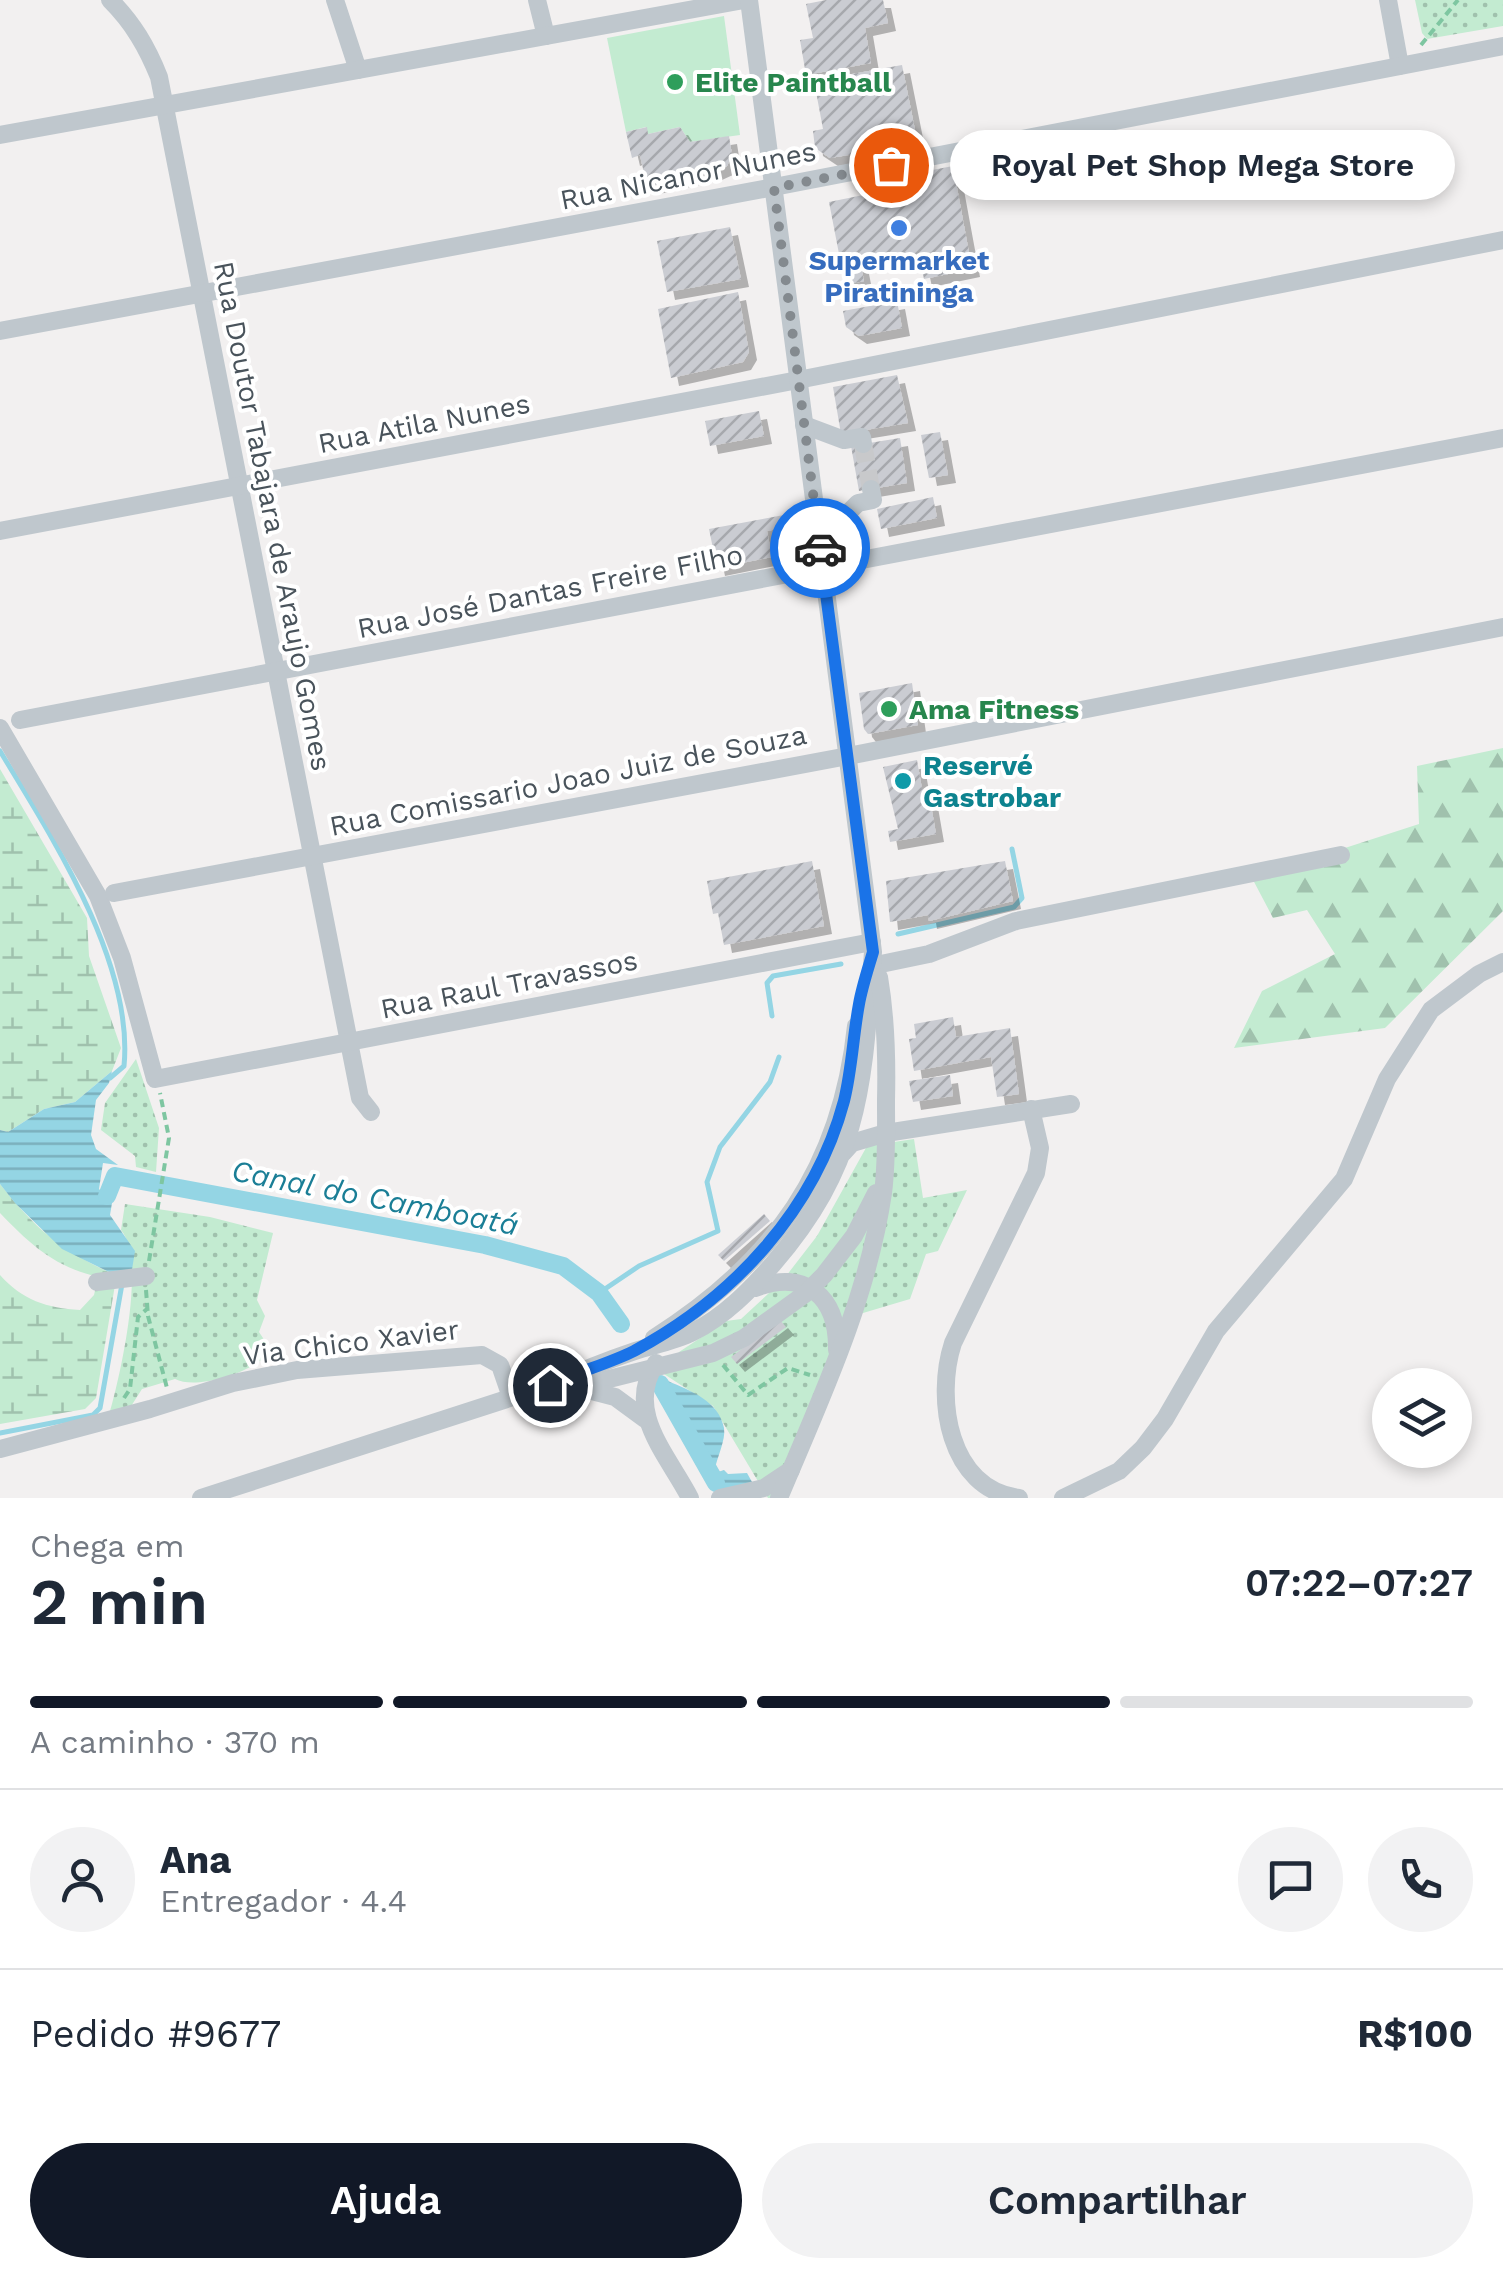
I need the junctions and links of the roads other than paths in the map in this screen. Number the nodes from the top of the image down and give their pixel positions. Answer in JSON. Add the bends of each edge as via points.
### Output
{"nodes":[{"id":1,"x":110,"y":0,"type":"edge"},
{"id":2,"x":335,"y":0,"type":"edge"},
{"id":3,"x":536,"y":0,"type":"edge"},
{"id":4,"x":746,"y":0,"type":"edge"},
{"id":5,"x":1388,"y":0,"type":"edge"},
{"id":6,"x":546,"y":36,"type":"junction"},
{"id":7,"x":1503,"y":46,"type":"edge"},
{"id":8,"x":1400,"y":66,"type":"junction"},
{"id":9,"x":358,"y":70,"type":"junction"},
{"id":10,"x":164,"y":105,"type":"junction"},
{"id":11,"x":0,"y":135,"type":"edge"},
{"id":12,"x":774,"y":188,"type":"junction"},
{"id":13,"x":1503,"y":240,"type":"edge"},
{"id":14,"x":201,"y":294,"type":"junction"},
{"id":15,"x":0,"y":331,"type":"edge"},
{"id":16,"x":798,"y":380,"type":"junction"},
{"id":17,"x":804,"y":425,"type":"junction"},
{"id":18,"x":1503,"y":438,"type":"edge"},
{"id":19,"x":863,"y":444,"type":"dead end"},
{"id":20,"x":239,"y":486,"type":"junction"},
{"id":21,"x":871,"y":489,"type":"dead end"},
{"id":22,"x":0,"y":531,"type":"edge"},
{"id":23,"x":819,"y":542,"type":"junction"},
{"id":24,"x":822,"y":568,"type":"junction"},
{"id":25,"x":1503,"y":628,"type":"edge"},
{"id":26,"x":276,"y":672,"type":"junction"},
{"id":27,"x":20,"y":720,"type":"dead end"},
{"id":28,"x":0,"y":728,"type":"edge"},
{"id":29,"x":848,"y":756,"type":"junction"},
{"id":30,"x":1342,"y":854,"type":"dead end"},
{"id":31,"x":312,"y":856,"type":"junction"},
{"id":32,"x":114,"y":893,"type":"dead end"},
{"id":33,"x":874,"y":953,"type":"junction"},
{"id":34,"x":1503,"y":962,"type":"edge"},
{"id":35,"x":350,"y":1043,"type":"junction"},
{"id":36,"x":1070,"y":1104,"type":"dead end"},
{"id":37,"x":1032,"y":1109,"type":"junction"},
{"id":38,"x":371,"y":1112,"type":"dead end"},
{"id":39,"x":886,"y":1132,"type":"junction"},
{"id":40,"x":842,"y":1154,"type":"junction"},
{"id":41,"x":885,"y":1174,"type":"junction"},
{"id":42,"x":811,"y":1288,"type":"junction"},
{"id":43,"x":751,"y":1289,"type":"junction"},
{"id":44,"x":689,"y":1334,"type":"junction"},
{"id":45,"x":632,"y":1352,"type":"junction"},
{"id":46,"x":836,"y":1360,"type":"junction"},
{"id":47,"x":654,"y":1366,"type":"junction"},
{"id":48,"x":550,"y":1385,"type":"junction"},
{"id":49,"x":577,"y":1387,"type":"junction"},
{"id":50,"x":511,"y":1396,"type":"junction"},
{"id":51,"x":646,"y":1418,"type":"junction"},
{"id":52,"x":0,"y":1448,"type":"edge"},
{"id":53,"x":772,"y":1493,"type":"edge"},
{"id":54,"x":698,"y":1497,"type":"edge"},
{"id":55,"x":201,"y":1498,"type":"edge"},
{"id":56,"x":720,"y":1498,"type":"edge"},
{"id":57,"x":1019,"y":1498,"type":"edge"},
{"id":58,"x":1063,"y":1498,"type":"edge"}],
"edges":[{"from":1,"to":10,"type":"street","name":"Rua Doutor Tabajara de Araujo Gomes","via":[[149,52]]},
{"from":2,"to":9,"type":"street"},
{"from":3,"to":6,"type":"street"},
{"from":4,"to":6,"type":"street"},
{"from":4,"to":12,"type":"street"},
{"from":5,"to":8,"type":"street"},
{"from":6,"to":9,"type":"street"},
{"from":7,"to":8,"type":"street","name":"Rua Nicanor Nunes"},
{"from":8,"to":12,"type":"street","name":"Rua Nicanor Nunes"},
{"from":9,"to":10,"type":"street"},
{"from":10,"to":11,"type":"street"},
{"from":10,"to":14,"type":"street","name":"Rua Doutor Tabajara de Araujo Gomes"},
{"from":12,"to":14,"type":"street","name":"Rua Nicanor Nunes"},
{"from":12,"to":16,"type":"street"},
{"from":13,"to":16,"type":"street"},
{"from":14,"to":15,"type":"street","name":"Rua Nicanor Nunes"},
{"from":14,"to":20,"type":"street","name":"Rua Doutor Tabajara de Araujo Gomes"},
{"from":16,"to":17,"type":"street"},
{"from":16,"to":20,"type":"street","name":"Rua Atila Nunes"},
{"from":17,"to":19,"type":"street","via":[[844,440],[862,437]]},
{"from":17,"to":23,"type":"street"},
{"from":18,"to":24,"type":"street","name":"Rua José Dantas Freire Filho"},
{"from":20,"to":22,"type":"street","name":"Rua Atila Nunes"},
{"from":20,"to":26,"type":"street","name":"Rua Doutor Tabajara de Araujo Gomes"},
{"from":21,"to":23,"type":"street","via":[[873,500],[858,503]]},
{"from":23,"to":24,"type":"street"},
{"from":24,"to":26,"type":"street","name":"Rua José Dantas Freire Filho"},
{"from":24,"to":29,"type":"street"},
{"from":25,"to":29,"type":"street","name":"Rua Comissario Joao Juiz de Souza"},
{"from":26,"to":27,"type":"street","name":"Rua José Dantas Freire Filho"},
{"from":26,"to":31,"type":"street","name":"Rua Doutor Tabajara de Araujo Gomes"},
{"from":28,"to":35,"type":"street","name":"Rua Raul Travassos","via":[[98,896],[155,1079]]},
{"from":29,"to":31,"type":"street","name":"Rua Comissario Joao Juiz de Souza"},
{"from":29,"to":33,"type":"street"},
{"from":30,"to":33,"type":"street","name":"Rua Raul Travassos","via":[[1016,921],[929,954]]},
{"from":31,"to":32,"type":"street","name":"Rua Comissario Joao Juiz de Souza"},
{"from":31,"to":35,"type":"street","name":"Rua Doutor Tabajara de Araujo Gomes"},
{"from":33,"to":35,"type":"street","name":"Rua Raul Travassos"},
{"from":33,"to":39,"type":"street","via":[[886,1028]]},
{"from":33,"to":40,"type":"street","via":[[862,1086]]},
{"from":33,"to":45,"type":"street","via":[[844,1102],[794,1212],[732,1281]]},
{"from":34,"to":58,"type":"street","via":[[1431,1010],[1387,1079],[1344,1179],[1216,1331],[1143,1448],[1119,1472]]},
{"from":35,"to":38,"type":"street","name":"Rua Doutor Tabajara de Araujo Gomes","via":[[360,1098]]},
{"from":36,"to":37,"type":"street"},
{"from":37,"to":39,"type":"street"},
{"from":37,"to":57,"type":"street","via":[[1040,1148],[1036,1173],[944,1369],[955,1448],[978,1479]]},
{"from":39,"to":40,"type":"street","via":[[864,1137]]},
{"from":39,"to":41,"type":"street"},
{"from":40,"to":43,"type":"street","via":[[802,1228]]},
{"from":41,"to":42,"type":"street","via":[[854,1236]]},
{"from":41,"to":46,"type":"street","via":[[871,1256]]},
{"from":42,"to":43,"type":"street","via":[[780,1280]]},
{"from":42,"to":46,"type":"street","via":[[833,1316]]},
{"from":42,"to":47,"type":"street","via":[[728,1348]]},
{"from":43,"to":44,"type":"street"},
{"from":44,"to":45,"type":"street"},
{"from":44,"to":47,"type":"street"},
{"from":45,"to":48,"type":"street"},
{"from":46,"to":53,"type":"street","via":[[791,1470]]},
{"from":47,"to":49,"type":"street"},
{"from":47,"to":51,"type":"street","via":[[644,1391]]},
{"from":48,"to":49,"type":"street"},
{"from":48,"to":50,"type":"street"},
{"from":49,"to":51,"type":"street","via":[[615,1397]]},
{"from":50,"to":52,"type":"street","name":"Via Chico Xavier","via":[[500,1365],[472,1354],[297,1370]]},
{"from":50,"to":55,"type":"street"},
{"from":51,"to":54,"type":"street"},
{"from":53,"to":56,"type":"street"}]}
